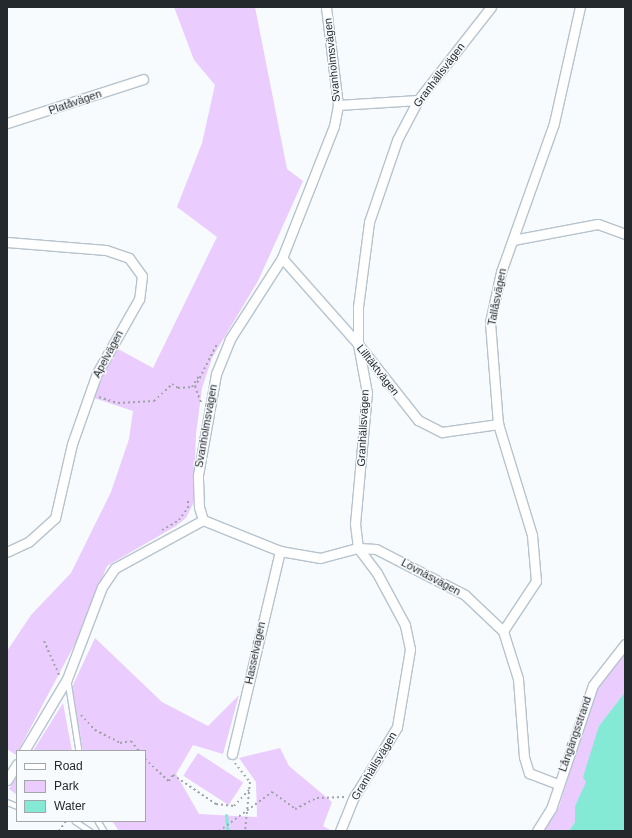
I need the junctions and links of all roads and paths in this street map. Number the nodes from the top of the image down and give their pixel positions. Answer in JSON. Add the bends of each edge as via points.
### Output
{"nodes":[{"id":1,"x":326,"y":7,"type":"edge"},
{"id":2,"x":491,"y":7,"type":"edge"},
{"id":3,"x":580,"y":7,"type":"edge"},
{"id":4,"x":143,"y":79,"type":"dead end"},
{"id":5,"x":418,"y":100,"type":"junction"},
{"id":6,"x":338,"y":105,"type":"junction"},
{"id":7,"x":7,"y":123,"type":"edge"},
{"id":8,"x":625,"y":234,"type":"edge"},
{"id":9,"x":513,"y":240,"type":"junction"},
{"id":10,"x":7,"y":242,"type":"edge"},
{"id":11,"x":282,"y":258,"type":"junction"},
{"id":12,"x":220,"y":342,"type":"dead end"},
{"id":13,"x":358,"y":344,"type":"junction"},
{"id":14,"x":222,"y":346,"type":"dead end"},
{"id":15,"x":215,"y":359,"type":"dead end"},
{"id":16,"x":199,"y":376,"type":"junction"},
{"id":17,"x":89,"y":395,"type":"junction"},
{"id":18,"x":204,"y":395,"type":"dead end"},
{"id":19,"x":202,"y":403,"type":"junction"},
{"id":20,"x":201,"y":408,"type":"dead end"},
{"id":21,"x":498,"y":424,"type":"junction"},
{"id":22,"x":189,"y":495,"type":"dead end"},
{"id":23,"x":203,"y":520,"type":"junction"},
{"id":24,"x":160,"y":532,"type":"dead end"},
{"id":25,"x":358,"y":548,"type":"junction"},
{"id":26,"x":280,"y":551,"type":"junction"},
{"id":27,"x":7,"y":552,"type":"edge"},
{"id":28,"x":503,"y":631,"type":"junction"},
{"id":29,"x":44,"y":641,"type":"dead end"},
{"id":30,"x":625,"y":644,"type":"edge"},
{"id":31,"x":63,"y":669,"type":"dead end"},
{"id":32,"x":63,"y":678,"type":"junction"},
{"id":33,"x":56,"y":681,"type":"dead end"},
{"id":34,"x":72,"y":705,"type":"junction"},
{"id":35,"x":25,"y":750,"type":"edge"},
{"id":36,"x":79,"y":750,"type":"edge"},
{"id":37,"x":138,"y":750,"type":"edge"},
{"id":38,"x":232,"y":754,"type":"joint"},
{"id":39,"x":146,"y":760,"type":"edge"},
{"id":40,"x":16,"y":766,"type":"edge"},
{"id":41,"x":7,"y":780,"type":"edge"},
{"id":42,"x":558,"y":784,"type":"junction"},
{"id":43,"x":249,"y":790,"type":"junction"},
{"id":44,"x":354,"y":797,"type":"junction"},
{"id":45,"x":247,"y":812,"type":"junction"},
{"id":46,"x":65,"y":822,"type":"edge"},
{"id":47,"x":76,"y":822,"type":"edge"},
{"id":48,"x":99,"y":822,"type":"edge"},
{"id":49,"x":59,"y":831,"type":"edge"},
{"id":50,"x":90,"y":831,"type":"edge"},
{"id":51,"x":104,"y":831,"type":"edge"},
{"id":52,"x":219,"y":831,"type":"edge"},
{"id":53,"x":245,"y":831,"type":"edge"},
{"id":54,"x":340,"y":831,"type":"edge"},
{"id":55,"x":536,"y":831,"type":"edge"}],
"edges":[{"from":1,"to":6,"type":"street","name":"Svanholmsvägen"},
{"from":2,"to":5,"type":"street","name":"Granhällsvägen"},
{"from":3,"to":9,"type":"street","name":"Tallåsvägen","via":[[554,123]]},
{"from":4,"to":7,"type":"street","name":"Platåvägen"},
{"from":5,"to":6,"type":"street"},
{"from":5,"to":13,"type":"street","name":"Granhällsvägen","via":[[397,140],[369,222],[361,267]]},
{"from":6,"to":11,"type":"street","name":"Svanholmsvägen","via":[[334,126]]},
{"from":8,"to":9,"type":"street","via":[[598,224]]},
{"from":9,"to":21,"type":"street","name":"Tallåsvägen","via":[[501,272],[490,322]]},
{"from":10,"to":17,"type":"street","name":"Apelvägen","via":[[106,250],[129,258],[142,276],[139,299],[97,373]]},
{"from":11,"to":13,"type":"street","name":"Lilltäktvägen"},
{"from":11,"to":23,"type":"street","name":"Svanholmsvägen","via":[[230,339],[216,374],[198,476],[199,507]]},
{"from":12,"to":16,"type":"path"},
{"from":13,"to":21,"type":"street","name":"Lilltäktvägen","via":[[418,420],[442,432]]},
{"from":13,"to":25,"type":"street","name":"Granhällsvägen","via":[[367,393],[355,524]]},
{"from":14,"to":15,"type":"path"},
{"from":16,"to":17,"type":"path","via":[[192,387],[178,388],[172,384],[154,401],[118,403]]},
{"from":16,"to":19,"type":"path","via":[[195,387]]},
{"from":17,"to":27,"type":"street","name":"Apelvägen","via":[[72,444],[55,518],[28,542]]},
{"from":18,"to":19,"type":"path"},
{"from":19,"to":20,"type":"path"},
{"from":21,"to":28,"type":"street","name":"Tallåsvägen","via":[[532,535],[536,581]]},
{"from":22,"to":24,"type":"path","via":[[188,508],[179,520]]},
{"from":23,"to":26,"type":"street","name":"Lövnäsvägen"},
{"from":23,"to":32,"type":"street","via":[[116,568],[102,587]]},
{"from":25,"to":26,"type":"street","name":"Lövnäsvägen","via":[[320,558]]},
{"from":25,"to":28,"type":"street","name":"Lövnäsvägen","via":[[376,549],[465,595]]},
{"from":25,"to":44,"type":"street","name":"Granhällsvägen","via":[[377,573],[405,625],[410,649],[397,727]]},
{"from":26,"to":38,"type":"street","name":"Hasselvägen"},
{"from":28,"to":42,"type":"street","name":"Lövnäsvägen","via":[[518,679],[524,757],[529,773]]},
{"from":29,"to":32,"type":"path"},
{"from":30,"to":42,"type":"street","name":"Långängsstrand","via":[[593,684]]},
{"from":31,"to":32,"type":"path"},
{"from":32,"to":33,"type":"path"},
{"from":32,"to":34,"type":"lane"},
{"from":32,"to":35,"type":"street"},
{"from":34,"to":36,"type":"lane"},
{"from":34,"to":37,"type":"path","via":[[95,730],[120,743],[131,741]]},
{"from":38,"to":43,"type":"path","via":[[237,768],[250,782]]},
{"from":39,"to":43,"type":"path","via":[[169,781],[173,775],[216,804],[234,806]]},
{"from":40,"to":41,"type":"street"},
{"from":42,"to":55,"type":"street","name":"Långängsstrand","via":[[551,809]]},
{"from":43,"to":45,"type":"path"},
{"from":44,"to":45,"type":"path","via":[[317,798],[296,809],[272,792]]},
{"from":44,"to":54,"type":"street","name":"Granhällsvägen"},
{"from":45,"to":52,"type":"path"},
{"from":45,"to":53,"type":"path"},
{"from":46,"to":49,"type":"path"},
{"from":47,"to":50,"type":"lane"},
{"from":48,"to":51,"type":"lane"}]}
